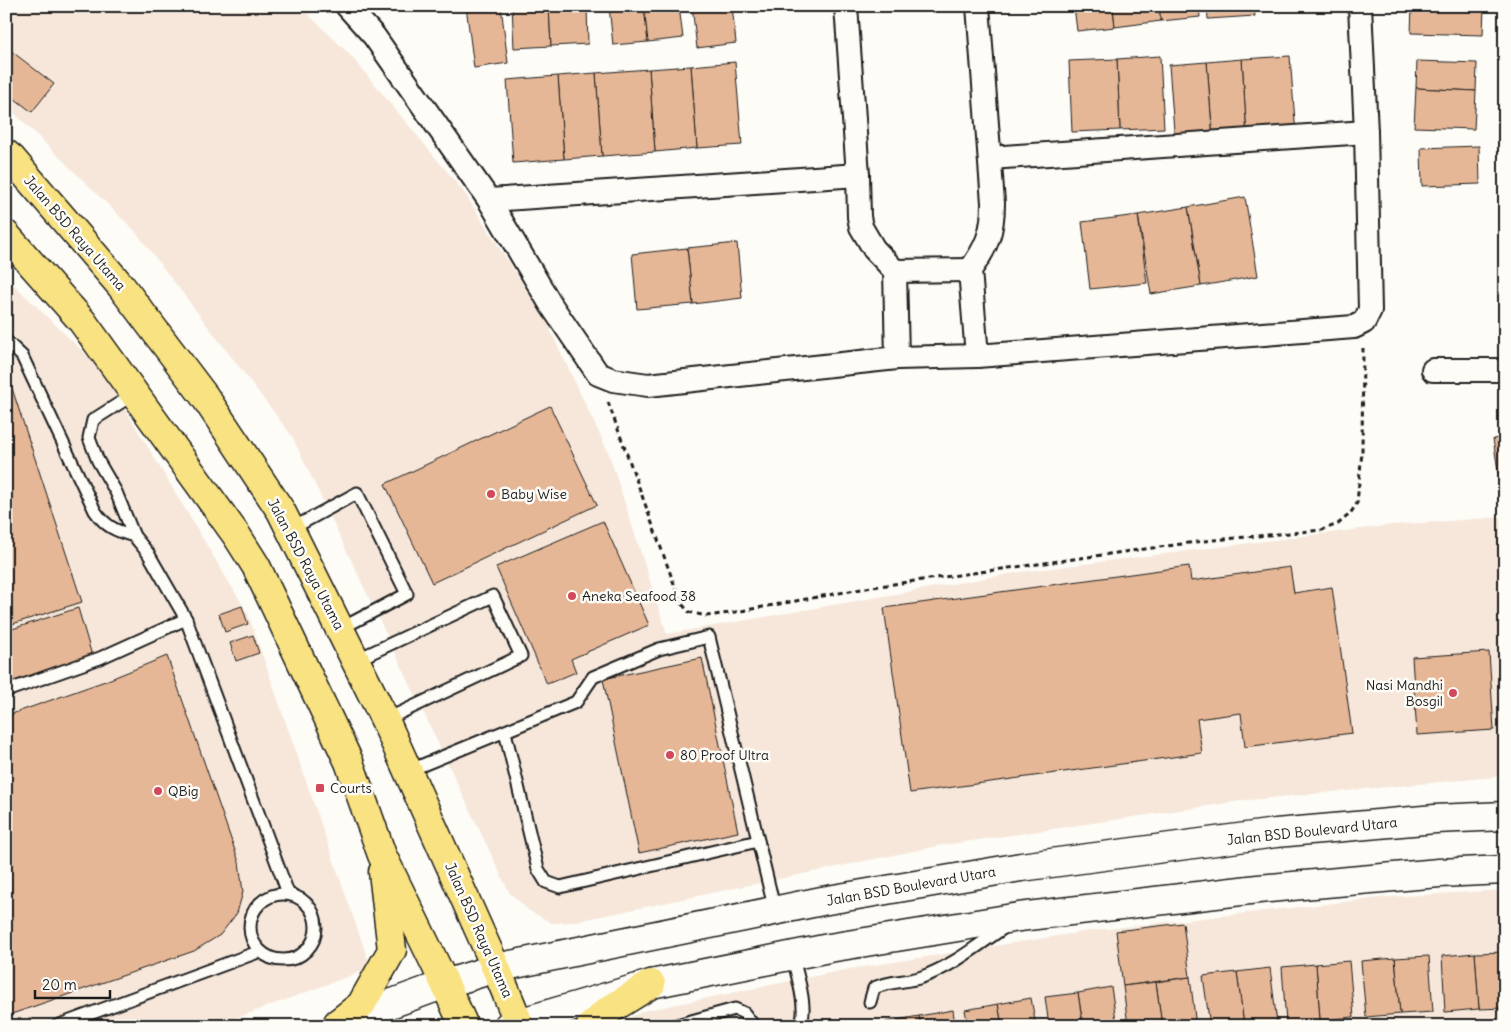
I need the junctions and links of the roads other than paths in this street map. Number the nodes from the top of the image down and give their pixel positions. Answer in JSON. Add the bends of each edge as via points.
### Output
{"nodes":[{"id":1,"x":348,"y":6,"type":"edge"},
{"id":2,"x":846,"y":6,"type":"edge"},
{"id":3,"x":978,"y":6,"type":"edge"},
{"id":4,"x":1360,"y":6,"type":"edge"},
{"id":5,"x":1366,"y":132,"type":"junction"},
{"id":6,"x":6,"y":154,"type":"edge"},
{"id":7,"x":990,"y":158,"type":"junction"},
{"id":8,"x":858,"y":175,"type":"junction"},
{"id":9,"x":489,"y":200,"type":"junction"},
{"id":10,"x":6,"y":234,"type":"edge"},
{"id":11,"x":970,"y":270,"type":"junction"},
{"id":12,"x":895,"y":271,"type":"junction"},
{"id":13,"x":6,"y":342,"type":"edge"},
{"id":14,"x":977,"y":356,"type":"junction"},
{"id":15,"x":897,"y":358,"type":"junction"},
{"id":16,"x":1433,"y":370,"type":"dead end"},
{"id":17,"x":1505,"y":370,"type":"edge"},
{"id":18,"x":135,"y":393,"type":"junction"},
{"id":19,"x":291,"y":529,"type":"junction"},
{"id":20,"x":134,"y":536,"type":"junction"},
{"id":21,"x":186,"y":618,"type":"junction"},
{"id":22,"x":340,"y":628,"type":"junction"},
{"id":23,"x":356,"y":660,"type":"junction"},
{"id":24,"x":6,"y":691,"type":"edge"},
{"id":25,"x":385,"y":720,"type":"junction"},
{"id":26,"x":505,"y":732,"type":"junction"},
{"id":27,"x":408,"y":771,"type":"junction"},
{"id":28,"x":1505,"y":816,"type":"edge"},
{"id":29,"x":758,"y":841,"type":"junction"},
{"id":30,"x":382,"y":856,"type":"junction"},
{"id":31,"x":1505,"y":870,"type":"edge"},
{"id":32,"x":288,"y":893,"type":"junction"},
{"id":33,"x":775,"y":911,"type":"junction"},
{"id":34,"x":1019,"y":917,"type":"junction"},
{"id":35,"x":258,"y":952,"type":"junction"},
{"id":36,"x":792,"y":955,"type":"junction"},
{"id":37,"x":496,"y":968,"type":"junction"},
{"id":38,"x":446,"y":984,"type":"junction"},
{"id":39,"x":651,"y":984,"type":"junction"},
{"id":40,"x":870,"y":1002,"type":"dead end"},
{"id":41,"x":334,"y":1024,"type":"edge"},
{"id":42,"x":516,"y":1024,"type":"edge"},
{"id":43,"x":57,"y":1026,"type":"edge"},
{"id":44,"x":464,"y":1026,"type":"edge"},
{"id":45,"x":591,"y":1026,"type":"edge"},
{"id":46,"x":673,"y":1026,"type":"edge"},
{"id":47,"x":754,"y":1026,"type":"edge"},
{"id":48,"x":799,"y":1026,"type":"edge"}],
"edges":[{"from":1,"to":9,"type":"street","via":[[374,36]]},
{"from":2,"to":8,"type":"street"},
{"from":3,"to":7,"type":"street"},
{"from":4,"to":5,"type":"street"},
{"from":5,"to":7,"type":"street"},
{"from":5,"to":14,"type":"street","via":[[1370,310],[1364,322],[1354,327]]},
{"from":6,"to":19,"type":"main road","name":"Jalan BSD Raya Utama","via":[[121,286],[205,397]]},
{"from":7,"to":11,"type":"street","via":[[993,222],[983,252]]},
{"from":8,"to":9,"type":"street"},
{"from":8,"to":12,"type":"street","via":[[861,227],[874,249]]},
{"from":9,"to":15,"type":"street","via":[[551,305],[598,374],[613,380],[648,385]]},
{"from":10,"to":18,"type":"main road","via":[[82,321]]},
{"from":11,"to":12,"type":"street"},
{"from":11,"to":14,"type":"street"},
{"from":12,"to":15,"type":"street"},
{"from":13,"to":20,"type":"lane","via":[[22,356],[102,522]]},
{"from":14,"to":15,"type":"street"},
{"from":16,"to":17,"type":"street"},
{"from":18,"to":20,"type":"lane","via":[[93,420],[89,438]]},
{"from":18,"to":30,"type":"main road","via":[[256,566],[349,762]]},
{"from":19,"to":22,"type":"main road","name":"Jalan BSD Raya Utama"},
{"from":19,"to":22,"type":"lane","via":[[357,493],[407,594]]},
{"from":20,"to":21,"type":"lane","via":[[148,553]]},
{"from":21,"to":24,"type":"lane","via":[[100,658]]},
{"from":21,"to":32,"type":"lane"},
{"from":22,"to":23,"type":"main road","name":"Jalan BSD Raya Utama"},
{"from":23,"to":25,"type":"main road","name":"Jalan BSD Raya Utama"},
{"from":23,"to":25,"type":"lane","via":[[493,596],[521,656]]},
{"from":25,"to":27,"type":"main road","name":"Jalan BSD Raya Utama"},
{"from":26,"to":27,"type":"lane"},
{"from":26,"to":29,"type":"lane","via":[[538,869],[546,882],[560,887]]},
{"from":26,"to":29,"type":"lane","via":[[576,702],[593,677],[659,649],[709,637]]},
{"from":27,"to":37,"type":"main road","name":"Jalan BSD Raya Utama"},
{"from":28,"to":33,"type":"main road","name":"Jalan BSD Boulevard Utara","via":[[1276,833],[1040,864]]},
{"from":29,"to":33,"type":"lane"},
{"from":30,"to":38,"type":"main road"},
{"from":30,"to":41,"type":"main road","via":[[392,950],[361,1005]]},
{"from":31,"to":34,"type":"main road","via":[[1249,890]]},
{"from":32,"to":35,"type":"lane","via":[[267,897],[252,912],[249,933]]},
{"from":32,"to":35,"type":"lane","via":[[307,903],[317,922],[314,942],[299,958],[278,961]]},
{"from":33,"to":37,"type":"main road","name":"Jalan BSD Boulevard Utara"},
{"from":34,"to":36,"type":"main road"},
{"from":34,"to":40,"type":"lane","via":[[942,969],[920,978],[886,982],[874,988]]},
{"from":35,"to":43,"type":"lane"},
{"from":36,"to":39,"type":"main road"},
{"from":36,"to":48,"type":"lane","via":[[803,1002]]},
{"from":37,"to":38,"type":"main road","name":"Jalan BSD Boulevard Utara"},
{"from":37,"to":42,"type":"main road","name":"Jalan BSD Raya Utama"},
{"from":38,"to":41,"type":"main road","name":"Jalan BSD Boulevard Utara"},
{"from":38,"to":44,"type":"main road"},
{"from":39,"to":42,"type":"main road"},
{"from":39,"to":45,"type":"main road","via":[[606,1012]]},
{"from":46,"to":47,"type":"lane","via":[[735,1010],[744,1013]]}]}
